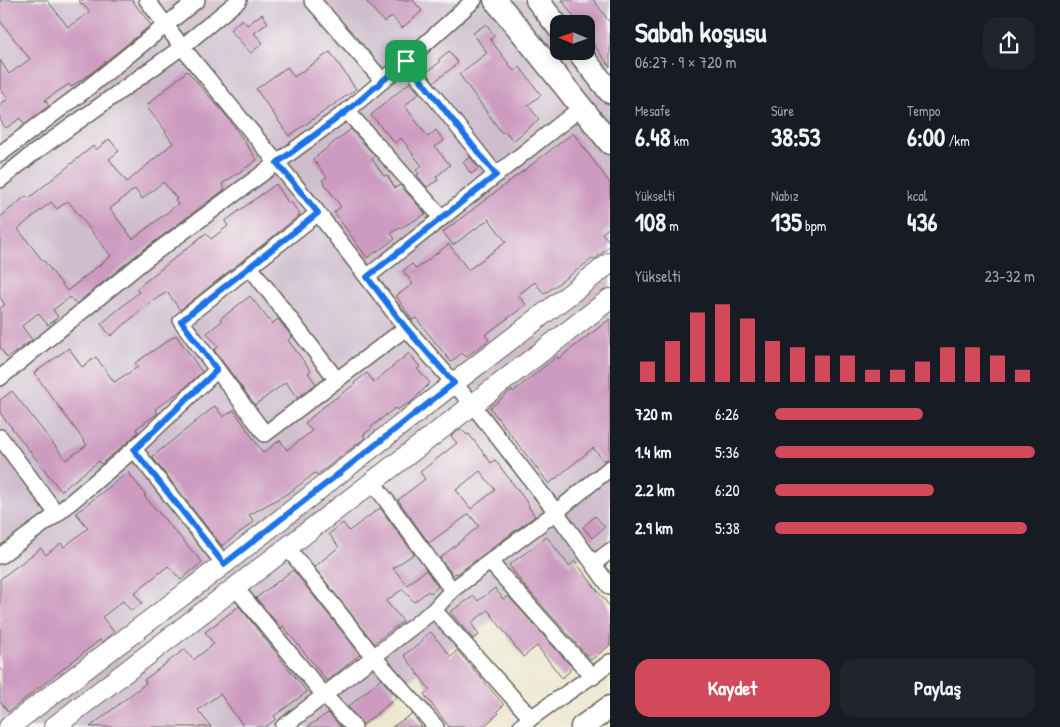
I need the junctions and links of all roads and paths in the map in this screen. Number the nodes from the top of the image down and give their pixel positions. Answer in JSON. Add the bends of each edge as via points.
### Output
{"nodes":[{"id":1,"x":146,"y":0,"type":"edge"},
{"id":2,"x":197,"y":0,"type":"edge"},
{"id":3,"x":239,"y":0,"type":"edge"},
{"id":4,"x":312,"y":0,"type":"edge"},
{"id":5,"x":474,"y":0,"type":"edge"},
{"id":6,"x":495,"y":0,"type":"edge"},
{"id":7,"x":536,"y":0,"type":"edge"},
{"id":8,"x":550,"y":17,"type":"edge"},
{"id":9,"x":165,"y":25,"type":"junction"},
{"id":10,"x":182,"y":47,"type":"junction"},
{"id":11,"x":585,"y":60,"type":"edge"},
{"id":12,"x":406,"y":61,"type":"junction"},
{"id":13,"x":383,"y":81,"type":"junction"},
{"id":14,"x":610,"y":92,"type":"edge"},
{"id":15,"x":582,"y":107,"type":"junction"},
{"id":16,"x":347,"y":111,"type":"junction"},
{"id":17,"x":610,"y":143,"type":"edge"},
{"id":18,"x":0,"y":154,"type":"edge"},
{"id":19,"x":277,"y":163,"type":"junction"},
{"id":20,"x":496,"y":175,"type":"junction"},
{"id":21,"x":0,"y":180,"type":"edge"},
{"id":22,"x":318,"y":213,"type":"junction"},
{"id":23,"x":442,"y":218,"type":"junction"},
{"id":24,"x":610,"y":263,"type":"edge"},
{"id":25,"x":250,"y":267,"type":"junction"},
{"id":26,"x":367,"y":277,"type":"junction"},
{"id":27,"x":610,"y":299,"type":"edge"},
{"id":28,"x":406,"y":328,"type":"junction"},
{"id":29,"x":217,"y":370,"type":"junction"},
{"id":30,"x":0,"y":378,"type":"edge"},
{"id":31,"x":337,"y":380,"type":"junction"},
{"id":32,"x":454,"y":383,"type":"junction"},
{"id":33,"x":472,"y":404,"type":"junction"},
{"id":34,"x":0,"y":437,"type":"edge"},
{"id":35,"x":134,"y":450,"type":"junction"},
{"id":36,"x":610,"y":468,"type":"edge"},
{"id":37,"x":372,"y":481,"type":"junction"},
{"id":38,"x":556,"y":512,"type":"junction"},
{"id":39,"x":57,"y":514,"type":"junction"},
{"id":40,"x":288,"y":547,"type":"junction"},
{"id":41,"x":610,"y":551,"type":"edge"},
{"id":42,"x":0,"y":556,"type":"edge"},
{"id":43,"x":490,"y":562,"type":"junction"},
{"id":44,"x":224,"y":564,"type":"junction"},
{"id":45,"x":593,"y":564,"type":"junction"},
{"id":46,"x":235,"y":587,"type":"junction"},
{"id":47,"x":610,"y":587,"type":"edge"},
{"id":48,"x":452,"y":590,"type":"junction"},
{"id":49,"x":434,"y":610,"type":"junction"},
{"id":50,"x":373,"y":656,"type":"junction"},
{"id":51,"x":610,"y":662,"type":"edge"},
{"id":52,"x":592,"y":676,"type":"junction"},
{"id":53,"x":324,"y":695,"type":"junction"},
{"id":54,"x":610,"y":707,"type":"edge"},
{"id":55,"x":525,"y":723,"type":"edge"},
{"id":56,"x":9,"y":727,"type":"edge"},
{"id":57,"x":54,"y":727,"type":"edge"},
{"id":58,"x":283,"y":727,"type":"edge"},
{"id":59,"x":354,"y":727,"type":"edge"},
{"id":60,"x":436,"y":727,"type":"edge"},
{"id":61,"x":582,"y":727,"type":"edge"}],
"edges":[{"from":1,"to":9,"type":"street"},
{"from":2,"to":9,"type":"street"},
{"from":3,"to":10,"type":"street"},
{"from":4,"to":13,"type":"street"},
{"from":5,"to":12,"type":"street"},
{"from":6,"to":15,"type":"main road"},
{"from":7,"to":8,"type":"main road"},
{"from":9,"to":10,"type":"street"},
{"from":9,"to":18,"type":"street"},
{"from":10,"to":19,"type":"street"},
{"from":10,"to":21,"type":"street"},
{"from":11,"to":14,"type":"main road"},
{"from":12,"to":13,"type":"street"},
{"from":12,"to":20,"type":"street"},
{"from":13,"to":16,"type":"street"},
{"from":15,"to":17,"type":"main road"},
{"from":15,"to":20,"type":"street"},
{"from":16,"to":19,"type":"street"},
{"from":16,"to":23,"type":"street"},
{"from":19,"to":22,"type":"street"},
{"from":19,"to":30,"type":"street","via":[[145,260]]},
{"from":20,"to":23,"type":"street"},
{"from":22,"to":25,"type":"street"},
{"from":22,"to":26,"type":"street"},
{"from":23,"to":26,"type":"street"},
{"from":24,"to":32,"type":"street"},
{"from":25,"to":29,"type":"street","via":[[181,321]]},
{"from":25,"to":31,"type":"street"},
{"from":26,"to":28,"type":"street"},
{"from":27,"to":33,"type":"street"},
{"from":28,"to":31,"type":"street"},
{"from":28,"to":32,"type":"street"},
{"from":29,"to":31,"type":"street","via":[[265,434]]},
{"from":29,"to":35,"type":"street"},
{"from":32,"to":33,"type":"street"},
{"from":32,"to":44,"type":"street"},
{"from":33,"to":37,"type":"street"},
{"from":33,"to":38,"type":"street"},
{"from":34,"to":39,"type":"street"},
{"from":35,"to":39,"type":"street"},
{"from":35,"to":44,"type":"street"},
{"from":36,"to":38,"type":"street"},
{"from":37,"to":40,"type":"street"},
{"from":37,"to":48,"type":"street"},
{"from":38,"to":43,"type":"street"},
{"from":38,"to":45,"type":"street"},
{"from":39,"to":42,"type":"street"},
{"from":40,"to":46,"type":"street"},
{"from":40,"to":50,"type":"street"},
{"from":41,"to":45,"type":"street"},
{"from":43,"to":48,"type":"street"},
{"from":43,"to":52,"type":"street"},
{"from":44,"to":56,"type":"street"},
{"from":45,"to":47,"type":"street"},
{"from":46,"to":53,"type":"street"},
{"from":46,"to":57,"type":"street"},
{"from":48,"to":49,"type":"street"},
{"from":49,"to":50,"type":"street"},
{"from":49,"to":55,"type":"street"},
{"from":50,"to":53,"type":"street"},
{"from":50,"to":60,"type":"street"},
{"from":51,"to":52,"type":"street"},
{"from":52,"to":55,"type":"street"},
{"from":53,"to":58,"type":"street"},
{"from":53,"to":59,"type":"street"},
{"from":54,"to":61,"type":"main road"}]}
